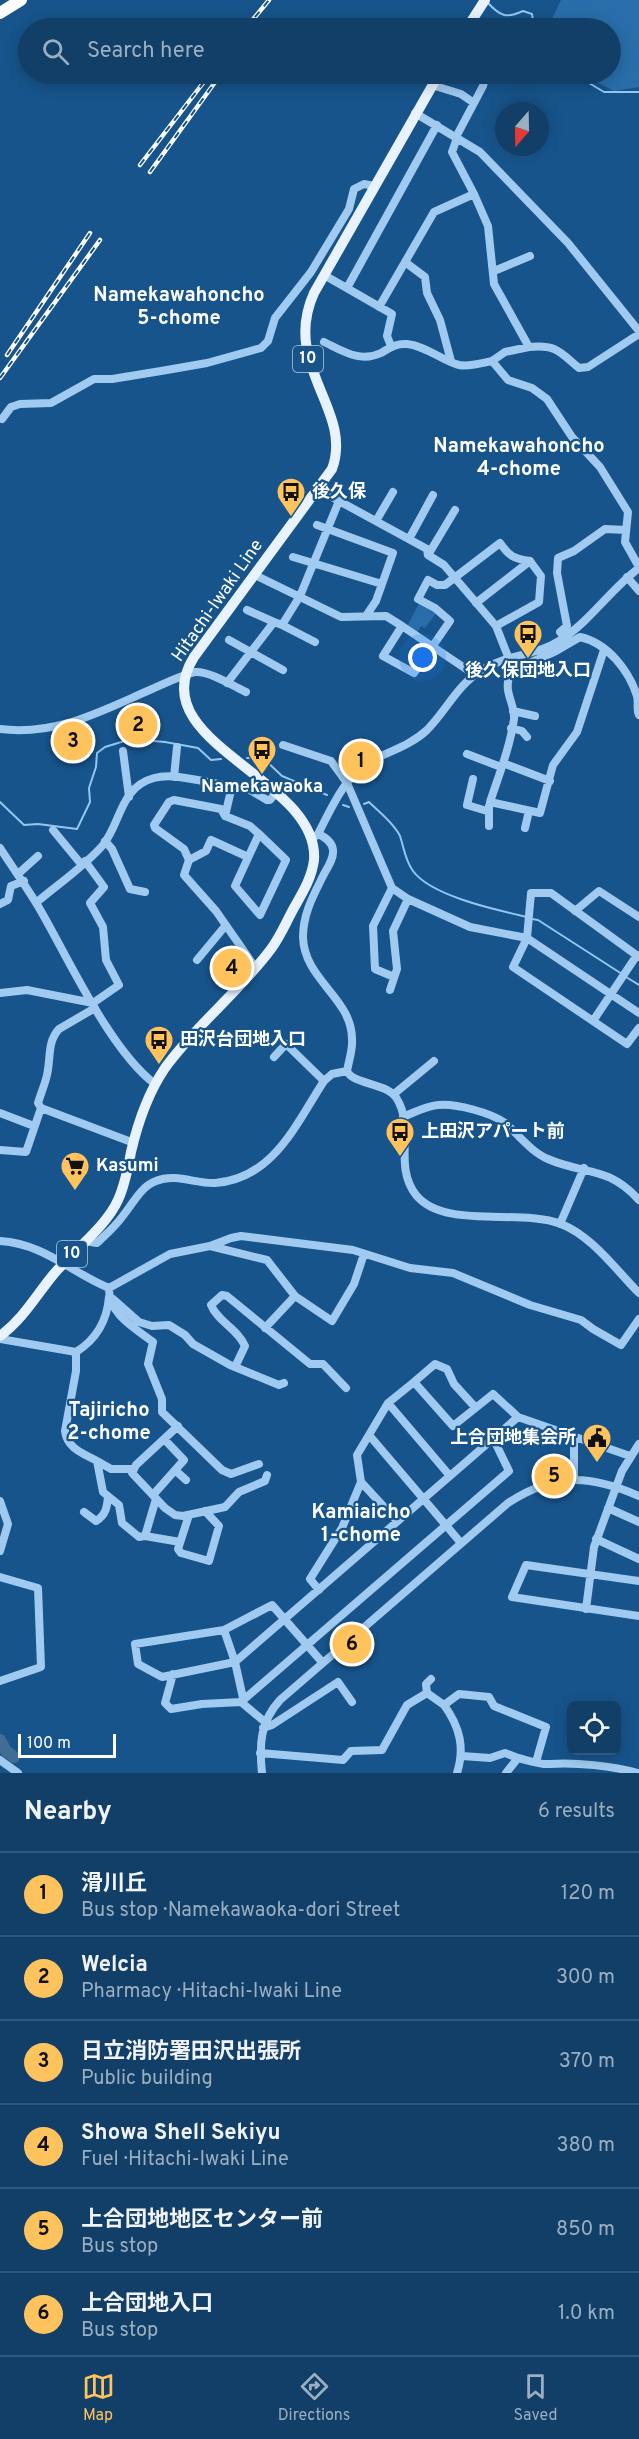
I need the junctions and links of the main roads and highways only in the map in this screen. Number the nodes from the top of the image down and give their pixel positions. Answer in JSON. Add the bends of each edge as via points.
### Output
{"nodes":[{"id":1,"x":21,"y":0,"type":"edge"},
{"id":2,"x":482,"y":2,"type":"edge"},
{"id":3,"x":0,"y":13,"type":"edge"},
{"id":4,"x":473,"y":18,"type":"edge"},
{"id":5,"x":433,"y":84,"type":"edge"},
{"id":6,"x":0,"y":1337,"type":"edge"}],
"edges":[{"from":1,"to":3,"type":"highway"},
{"from":2,"to":4,"type":"main road"},
{"from":5,"to":6,"type":"main road","name":"Hitachi-Iwaki Line","number":"10","via":[[311,299],[305,325],[306,347],[336,431],[332,469],[184,676],[184,696],[196,724],[275,794],[315,837],[314,861],[307,883],[274,944],[155,1084],[145,1105],[118,1200],[26,1314]]}]}
